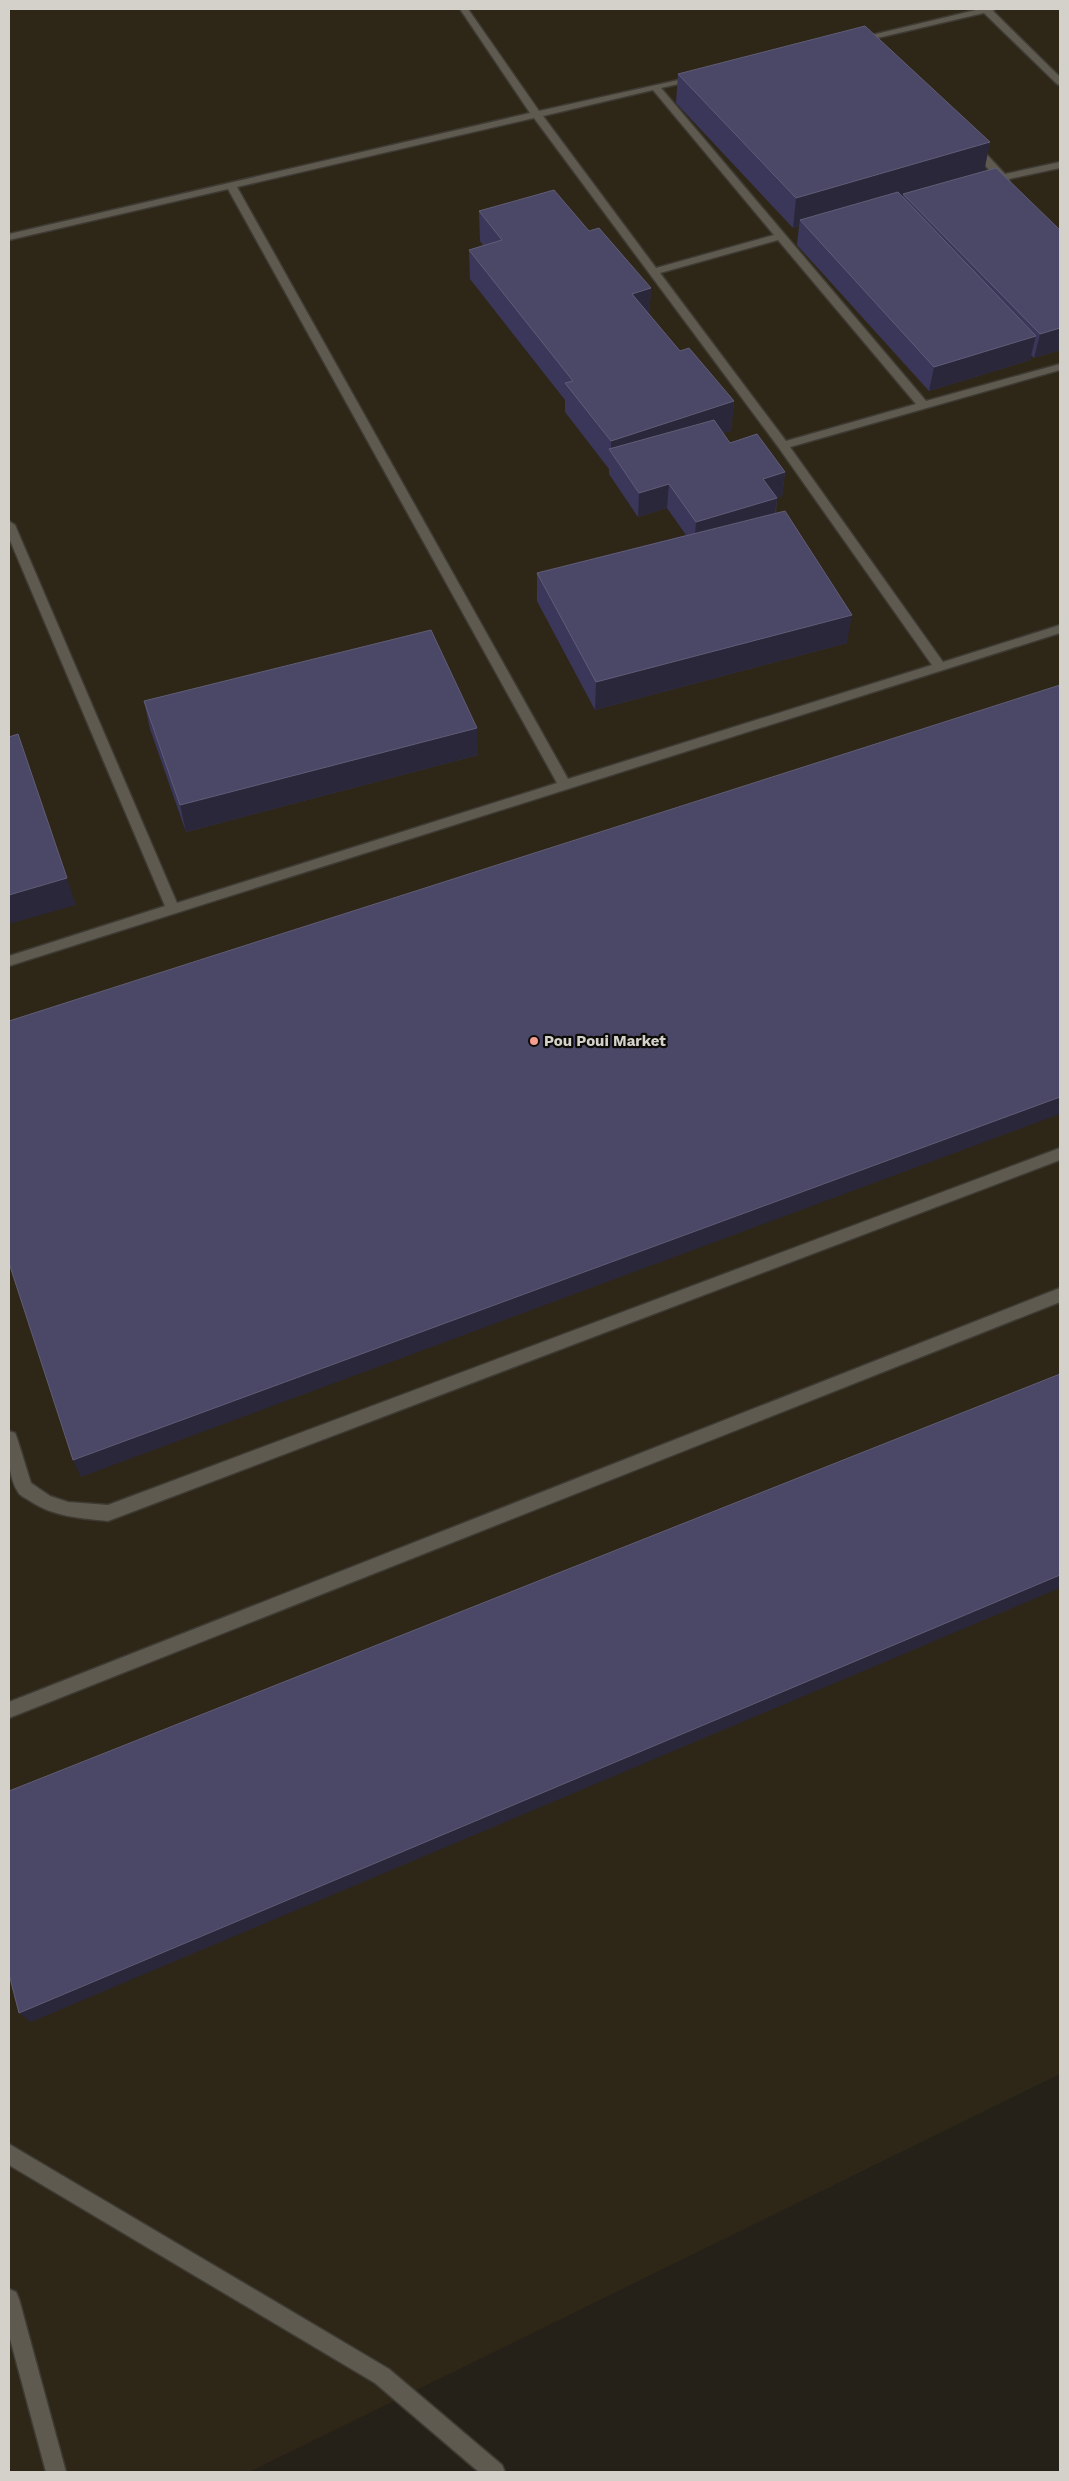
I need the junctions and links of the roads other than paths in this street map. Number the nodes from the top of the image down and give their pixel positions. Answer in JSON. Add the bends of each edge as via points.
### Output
{"nodes":[{"id":1,"x":464,"y":9,"type":"edge"},
{"id":2,"x":989,"y":9,"type":"edge"},
{"id":3,"x":843,"y":43,"type":"edge"},
{"id":4,"x":711,"y":74,"type":"edge"},
{"id":5,"x":1060,"y":82,"type":"edge"},
{"id":6,"x":655,"y":87,"type":"junction"},
{"id":7,"x":536,"y":114,"type":"junction"},
{"id":8,"x":963,"y":136,"type":"edge"},
{"id":9,"x":1060,"y":165,"type":"edge"},
{"id":10,"x":1002,"y":178,"type":"junction"},
{"id":11,"x":231,"y":185,"type":"junction"},
{"id":12,"x":1015,"y":192,"type":"edge"},
{"id":13,"x":781,"y":236,"type":"junction"},
{"id":14,"x":9,"y":237,"type":"edge"},
{"id":15,"x":654,"y":272,"type":"junction"},
{"id":16,"x":1060,"y":367,"type":"edge"},
{"id":17,"x":924,"y":406,"type":"junction"},
{"id":18,"x":783,"y":445,"type":"junction"},
{"id":19,"x":9,"y":525,"type":"edge"},
{"id":20,"x":1060,"y":629,"type":"edge"},
{"id":21,"x":940,"y":667,"type":"junction"},
{"id":22,"x":565,"y":785,"type":"junction"},
{"id":23,"x":173,"y":909,"type":"junction"},
{"id":24,"x":9,"y":961,"type":"edge"},
{"id":25,"x":1060,"y":1154,"type":"edge"},
{"id":26,"x":1060,"y":1295,"type":"edge"},
{"id":27,"x":9,"y":1438,"type":"edge"},
{"id":28,"x":9,"y":1710,"type":"edge"},
{"id":29,"x":9,"y":2154,"type":"edge"},
{"id":30,"x":9,"y":2299,"type":"edge"},
{"id":31,"x":56,"y":2472,"type":"edge"},
{"id":32,"x":495,"y":2472,"type":"edge"}],
"edges":[{"from":1,"to":7,"type":"street"},
{"from":2,"to":3,"type":"street","via":[[874,40]]},
{"from":2,"to":5,"type":"street"},
{"from":4,"to":6,"type":"street"},
{"from":6,"to":7,"type":"street"},
{"from":6,"to":13,"type":"street"},
{"from":7,"to":11,"type":"street"},
{"from":7,"to":15,"type":"street"},
{"from":8,"to":10,"type":"street"},
{"from":9,"to":10,"type":"street"},
{"from":10,"to":12,"type":"street"},
{"from":11,"to":14,"type":"street"},
{"from":11,"to":22,"type":"street"},
{"from":13,"to":15,"type":"street"},
{"from":13,"to":17,"type":"street"},
{"from":15,"to":18,"type":"street"},
{"from":16,"to":17,"type":"street"},
{"from":17,"to":18,"type":"street"},
{"from":18,"to":21,"type":"street"},
{"from":19,"to":23,"type":"street"},
{"from":20,"to":21,"type":"street"},
{"from":21,"to":22,"type":"street"},
{"from":22,"to":23,"type":"street"},
{"from":23,"to":24,"type":"street"},
{"from":25,"to":27,"type":"street","via":[[108,1513],[68,1510],[45,1502],[24,1488]]},
{"from":26,"to":28,"type":"street"},
{"from":29,"to":32,"type":"street","via":[[382,2376]]},
{"from":30,"to":31,"type":"street"}]}
